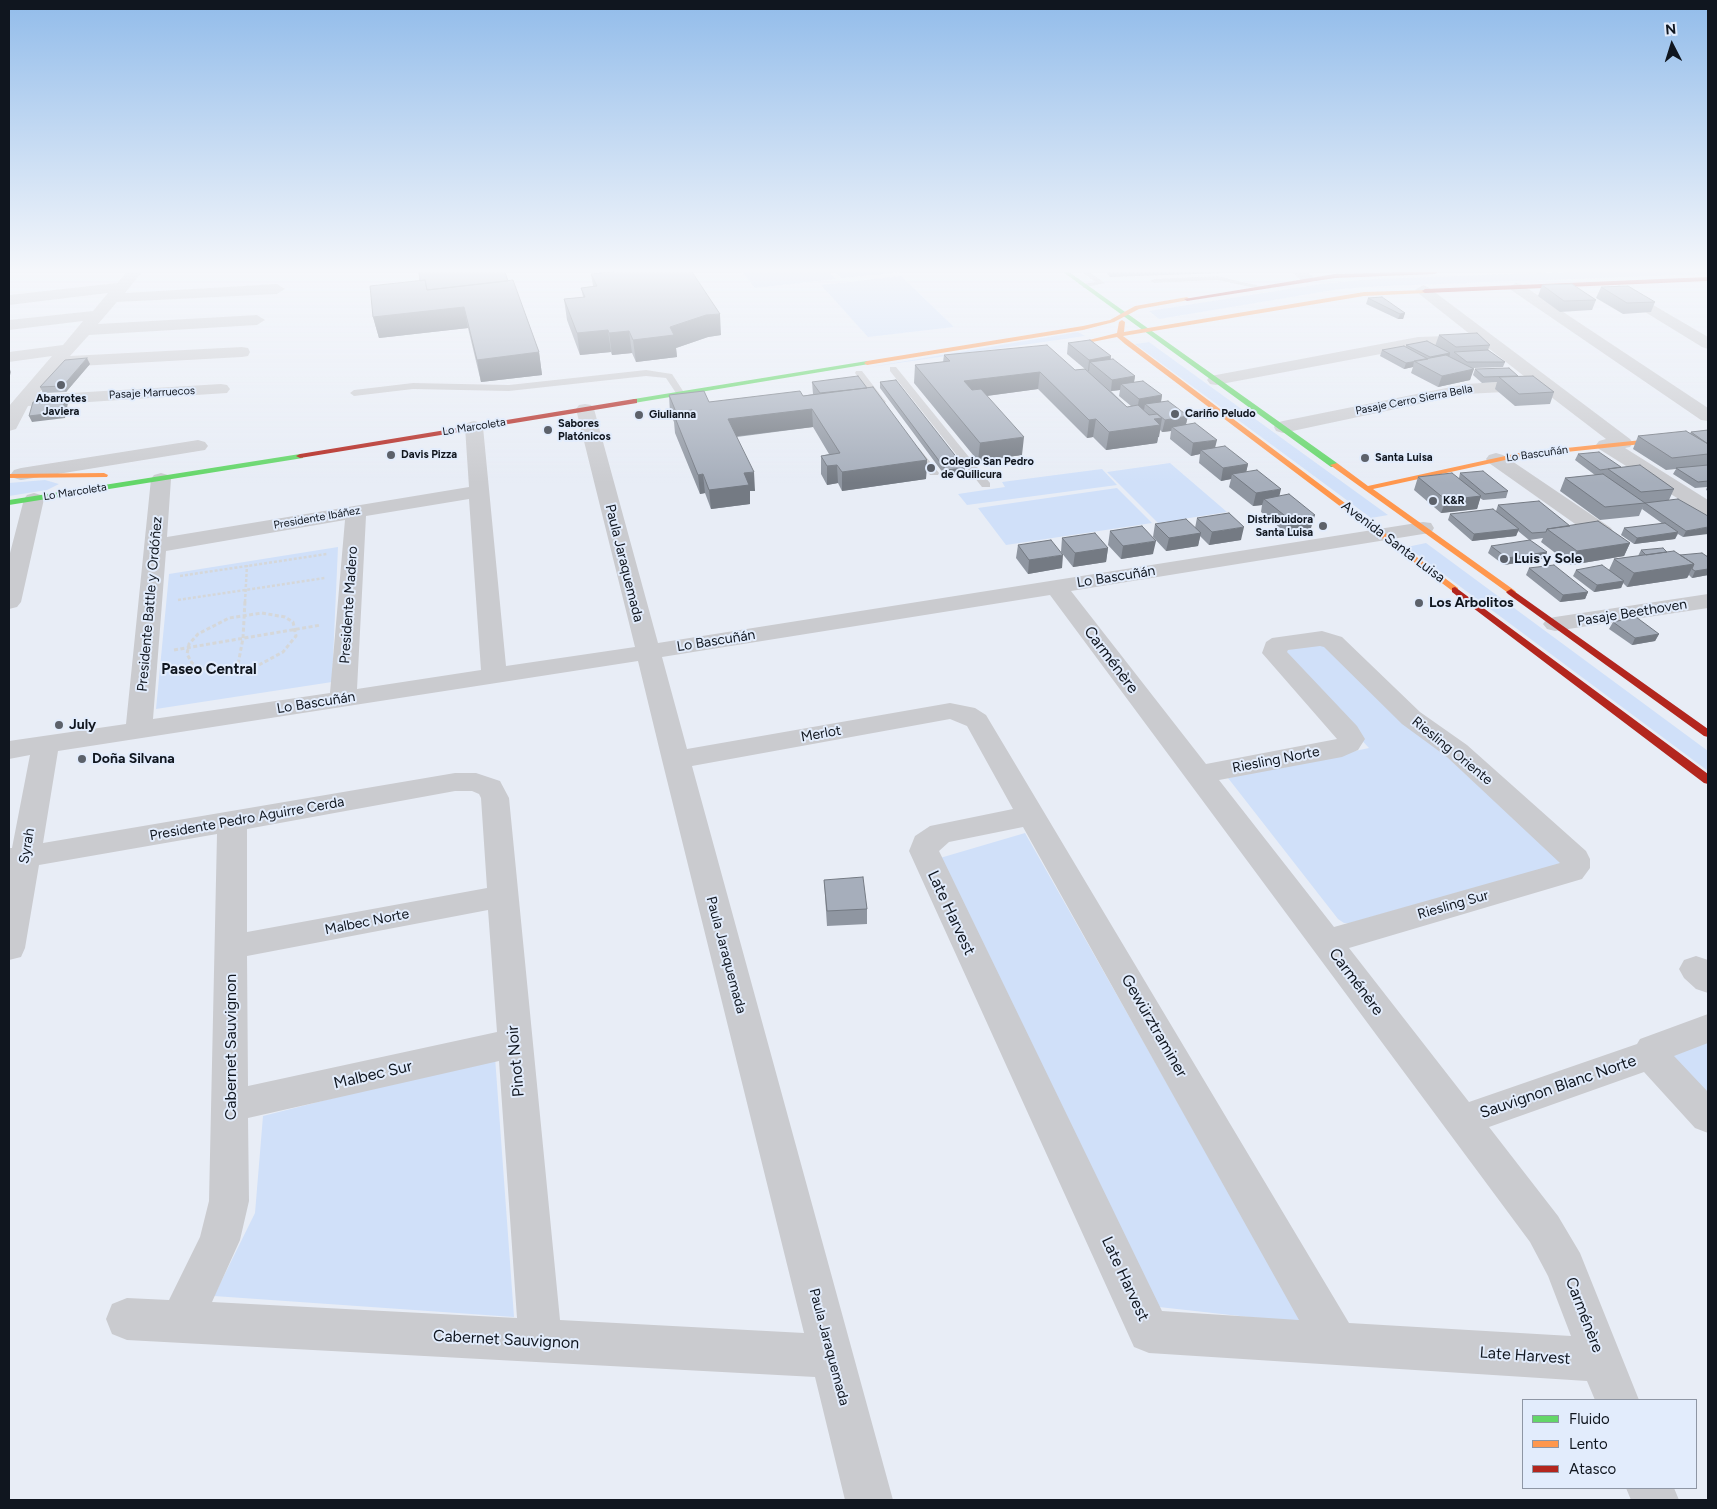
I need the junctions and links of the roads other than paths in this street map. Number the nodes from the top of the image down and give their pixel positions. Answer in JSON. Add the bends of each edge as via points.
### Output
{"nodes":[{"id":1,"x":73,"y":342,"type":"edge"},
{"id":2,"x":993,"y":342,"type":"edge"},
{"id":3,"x":1129,"y":342,"type":"edge"},
{"id":4,"x":1164,"y":342,"type":"edge"},
{"id":5,"x":1416,"y":342,"type":"edge"},
{"id":6,"x":1491,"y":342,"type":"edge"},
{"id":7,"x":1598,"y":342,"type":"edge"},
{"id":8,"x":242,"y":352,"type":"dead end"},
{"id":9,"x":990,"y":355,"type":"edge"},
{"id":10,"x":61,"y":356,"type":"junction"},
{"id":11,"x":9,"y":357,"type":"edge"},
{"id":12,"x":893,"y":369,"type":"junction"},
{"id":13,"x":859,"y":374,"type":"junction"},
{"id":14,"x":1216,"y":380,"type":"junction"},
{"id":15,"x":748,"y":383,"type":"junction"},
{"id":16,"x":1546,"y":384,"type":"junction"},
{"id":17,"x":222,"y":389,"type":"dead end"},
{"id":18,"x":354,"y":393,"type":"dead end"},
{"id":19,"x":681,"y":394,"type":"junction"},
{"id":20,"x":16,"y":395,"type":"edge"},
{"id":21,"x":584,"y":410,"type":"junction"},
{"id":22,"x":887,"y":411,"type":"edge"},
{"id":23,"x":1708,"y":416,"type":"edge"},
{"id":24,"x":9,"y":425,"type":"edge"},
{"id":25,"x":1282,"y":427,"type":"junction"},
{"id":26,"x":474,"y":428,"type":"junction"},
{"id":27,"x":1708,"y":435,"type":"edge"},
{"id":28,"x":910,"y":442,"type":"edge"},
{"id":29,"x":1615,"y":444,"type":"junction"},
{"id":30,"x":198,"y":446,"type":"dead end"},
{"id":31,"x":140,"y":455,"type":"junction"},
{"id":32,"x":1496,"y":460,"type":"junction"},
{"id":33,"x":201,"y":472,"type":"junction"},
{"id":34,"x":934,"y":473,"type":"dead end"},
{"id":35,"x":138,"y":475,"type":"junction"},
{"id":36,"x":10,"y":476,"type":"edge"},
{"id":37,"x":161,"y":479,"type":"junction"},
{"id":38,"x":986,"y":485,"type":"dead end"},
{"id":39,"x":1368,"y":488,"type":"junction"},
{"id":40,"x":479,"y":491,"type":"junction"},
{"id":41,"x":34,"y":499,"type":"junction"},
{"id":42,"x":9,"y":503,"type":"edge"},
{"id":43,"x":1708,"y":509,"type":"edge"},
{"id":44,"x":356,"y":512,"type":"junction"},
{"id":45,"x":1423,"y":528,"type":"junction"},
{"id":46,"x":1603,"y":533,"type":"edge"},
{"id":47,"x":1383,"y":534,"type":"junction"},
{"id":48,"x":155,"y":546,"type":"junction"},
{"id":49,"x":1056,"y":587,"type":"junction"},
{"id":50,"x":1708,"y":601,"type":"edge"},
{"id":51,"x":9,"y":602,"type":"edge"},
{"id":52,"x":1556,"y":624,"type":"junction"},
{"id":53,"x":648,"y":652,"type":"junction"},
{"id":54,"x":494,"y":675,"type":"junction"},
{"id":55,"x":343,"y":698,"type":"junction"},
{"id":56,"x":966,"y":714,"type":"joint"},
{"id":57,"x":139,"y":729,"type":"junction"},
{"id":58,"x":1708,"y":734,"type":"edge"},
{"id":59,"x":1350,"y":741,"type":"joint"},
{"id":60,"x":46,"y":744,"type":"junction"},
{"id":61,"x":9,"y":750,"type":"edge"},
{"id":62,"x":676,"y":760,"type":"junction"},
{"id":63,"x":1199,"y":775,"type":"junction"},
{"id":64,"x":1708,"y":780,"type":"edge"},
{"id":65,"x":484,"y":784,"type":"joint"},
{"id":66,"x":1032,"y":815,"type":"junction"},
{"id":67,"x":232,"y":822,"type":"junction"},
{"id":68,"x":17,"y":858,"type":"edge"},
{"id":69,"x":1576,"y":864,"type":"joint"},
{"id":70,"x":503,"y":896,"type":"junction"},
{"id":71,"x":1326,"y":942,"type":"junction"},
{"id":72,"x":231,"y":947,"type":"junction"},
{"id":73,"x":9,"y":948,"type":"edge"},
{"id":74,"x":1708,"y":1028,"type":"edge"},
{"id":75,"x":515,"y":1043,"type":"junction"},
{"id":76,"x":1650,"y":1055,"type":"junction"},
{"id":77,"x":231,"y":1106,"type":"junction"},
{"id":78,"x":1708,"y":1116,"type":"edge"},
{"id":79,"x":1461,"y":1121,"type":"junction"},
{"id":80,"x":126,"y":1319,"type":"dead end"},
{"id":81,"x":180,"y":1322,"type":"junction"},
{"id":82,"x":540,"y":1342,"type":"junction"},
{"id":83,"x":1337,"y":1344,"type":"junction"},
{"id":84,"x":831,"y":1356,"type":"junction"},
{"id":85,"x":1602,"y":1360,"type":"junction"},
{"id":86,"x":1617,"y":1399,"type":"edge"},
{"id":87,"x":869,"y":1500,"type":"edge"}],
"edges":[{"from":1,"to":10,"type":"street"},
{"from":2,"to":15,"type":"main road","name":"Lo Marcoleta"},
{"from":3,"to":47,"type":"main road","name":"Avenida Santa Luisa"},
{"from":4,"to":14,"type":"main road","name":"Avenida Santa Luisa"},
{"from":5,"to":14,"type":"street"},
{"from":6,"to":16,"type":"street"},
{"from":7,"to":23,"type":"street"},
{"from":8,"to":10,"type":"street"},
{"from":9,"to":12,"type":"main road","name":"Lo Marcoleta"},
{"from":10,"to":11,"type":"street"},
{"from":10,"to":20,"type":"street","via":[[34,387]]},
{"from":12,"to":13,"type":"main road","name":"Lo Marcoleta"},
{"from":12,"to":38,"type":"lane"},
{"from":13,"to":15,"type":"main road","name":"Lo Marcoleta","via":[[782,383]]},
{"from":13,"to":22,"type":"lane"},
{"from":14,"to":25,"type":"main road","name":"Avenida Santa Luisa"},
{"from":15,"to":19,"type":"main road","name":"Lo Marcoleta"},
{"from":16,"to":25,"type":"street","name":"Pasaje Cerro Sierra Bella","via":[[1466,389]]},
{"from":16,"to":29,"type":"street"},
{"from":17,"to":20,"type":"street","name":"Pasaje Marruecos"},
{"from":18,"to":19,"type":"lane","via":[[413,386],[509,388],[646,373],[669,376]]},
{"from":19,"to":21,"type":"main road","name":"Lo Marcoleta"},
{"from":20,"to":24,"type":"street"},
{"from":21,"to":26,"type":"main road","name":"Lo Marcoleta"},
{"from":21,"to":53,"type":"street","name":"Paula Jaraquemada"},
{"from":25,"to":39,"type":"main road","name":"Avenida Santa Luisa"},
{"from":26,"to":33,"type":"main road","name":"Lo Marcoleta"},
{"from":26,"to":40,"type":"street"},
{"from":27,"to":29,"type":"main road","name":"Lo Bascuñán"},
{"from":28,"to":34,"type":"lane"},
{"from":29,"to":32,"type":"main road","name":"Lo Bascuñán"},
{"from":29,"to":43,"type":"street"},
{"from":30,"to":31,"type":"street","name":"Lo Marcoleta"},
{"from":31,"to":35,"type":"street"},
{"from":31,"to":36,"type":"street","name":"Lo Marcoleta"},
{"from":32,"to":39,"type":"main road","name":"Lo Bascuñán"},
{"from":32,"to":46,"type":"street"},
{"from":33,"to":35,"type":"main road","name":"Lo Marcoleta"},
{"from":33,"to":37,"type":"main road","name":"Lo Marcoleta"},
{"from":35,"to":36,"type":"main road","name":"Lo Marcoleta"},
{"from":37,"to":41,"type":"main road","name":"Lo Marcoleta"},
{"from":37,"to":48,"type":"street","name":"Presidente Battle y Ordóñez"},
{"from":39,"to":45,"type":"main road","name":"Avenida Santa Luisa"},
{"from":40,"to":44,"type":"street","name":"Presidente Ibáñez"},
{"from":40,"to":54,"type":"street"},
{"from":41,"to":42,"type":"main road","name":"Lo Marcoleta"},
{"from":41,"to":51,"type":"street"},
{"from":44,"to":48,"type":"street","name":"Presidente Ibáñez"},
{"from":44,"to":55,"type":"street","name":"Presidente Madero"},
{"from":45,"to":47,"type":"street","name":"Lo Bascuñán"},
{"from":45,"to":52,"type":"main road","name":"Avenida Santa Luisa"},
{"from":47,"to":49,"type":"street","name":"Lo Bascuñán"},
{"from":47,"to":64,"type":"main road","name":"Avenida Santa Luisa"},
{"from":48,"to":57,"type":"street","name":"Presidente Battle y Ordóñez"},
{"from":49,"to":53,"type":"street","name":"Lo Bascuñán"},
{"from":49,"to":63,"type":"street","name":"Carménère"},
{"from":50,"to":52,"type":"street","name":"Pasaje Beethoven"},
{"from":52,"to":58,"type":"main road","name":"Avenida Santa Luisa"},
{"from":53,"to":54,"type":"street","name":"Lo Bascuñán"},
{"from":53,"to":62,"type":"street","name":"Paula Jaraquemada"},
{"from":54,"to":55,"type":"street","name":"Lo Bascuñán"},
{"from":55,"to":57,"type":"street","name":"Lo Bascuñán"},
{"from":56,"to":62,"type":"street","name":"Merlot","via":[[942,712]]},
{"from":56,"to":66,"type":"street","name":"Gewürztraminer","via":[[981,726]]},
{"from":57,"to":60,"type":"street","name":"Lo Bascuñán"},
{"from":59,"to":63,"type":"street","name":"Riesling Norte","via":[[1342,748]]},
{"from":59,"to":69,"type":"street","name":"Riesling Oriente","via":[[1347,732],[1275,656],[1274,649],[1281,644],[1313,638],[1326,639],[1336,645],[1411,718],[1464,758],[1570,854]]},
{"from":60,"to":61,"type":"street","name":"Lo Bascuñán"},
{"from":60,"to":68,"type":"street","name":"Syrah"},
{"from":62,"to":84,"type":"street","name":"Paula Jaraquemada"},
{"from":63,"to":71,"type":"street","name":"Carménère"},
{"from":65,"to":67,"type":"street","name":"Presidente Pedro Aguirre Cerda","via":[[455,782]]},
{"from":65,"to":70,"type":"street","name":"Pinot Noir","via":[[495,798]]},
{"from":66,"to":83,"type":"street","name":"Gewürztraminer"},
{"from":66,"to":83,"type":"street","name":"Late Harvest","via":[[940,833],[926,843],[924,851],[1149,1332]]},
{"from":67,"to":68,"type":"street","name":"Presidente Pedro Aguirre Cerda"},
{"from":67,"to":72,"type":"street","name":"Cabernet Sauvignon"},
{"from":68,"to":73,"type":"street","name":"Syrah"},
{"from":69,"to":71,"type":"street","name":"Riesling Sur","via":[[1571,872]]},
{"from":70,"to":72,"type":"street","name":"Malbec Norte"},
{"from":70,"to":75,"type":"street","name":"Pinot Noir"},
{"from":71,"to":79,"type":"street","name":"Carménère"},
{"from":72,"to":77,"type":"street","name":"Cabernet Sauvignon"},
{"from":74,"to":76,"type":"street","name":"Sauvignon Blanc Norte","via":[[1653,1049]]},
{"from":75,"to":77,"type":"street","name":"Malbec Sur"},
{"from":75,"to":82,"type":"street","name":"Pinot Noir"},
{"from":76,"to":78,"type":"street"},
{"from":76,"to":79,"type":"street","name":"Sauvignon Blanc Norte"},
{"from":77,"to":81,"type":"street","name":"Cabernet Sauvignon","via":[[226,1219],[220,1240]]},
{"from":79,"to":85,"type":"street","name":"Carménère","via":[[1544,1229],[1565,1267]]},
{"from":80,"to":81,"type":"street","name":"Cabernet Sauvignon"},
{"from":81,"to":82,"type":"street","name":"Cabernet Sauvignon"},
{"from":82,"to":84,"type":"street","name":"Cabernet Sauvignon"},
{"from":83,"to":85,"type":"street","name":"Late Harvest"},
{"from":84,"to":87,"type":"street","name":"Paula Jaraquemada"},
{"from":85,"to":86,"type":"street","name":"Carménère"}]}
